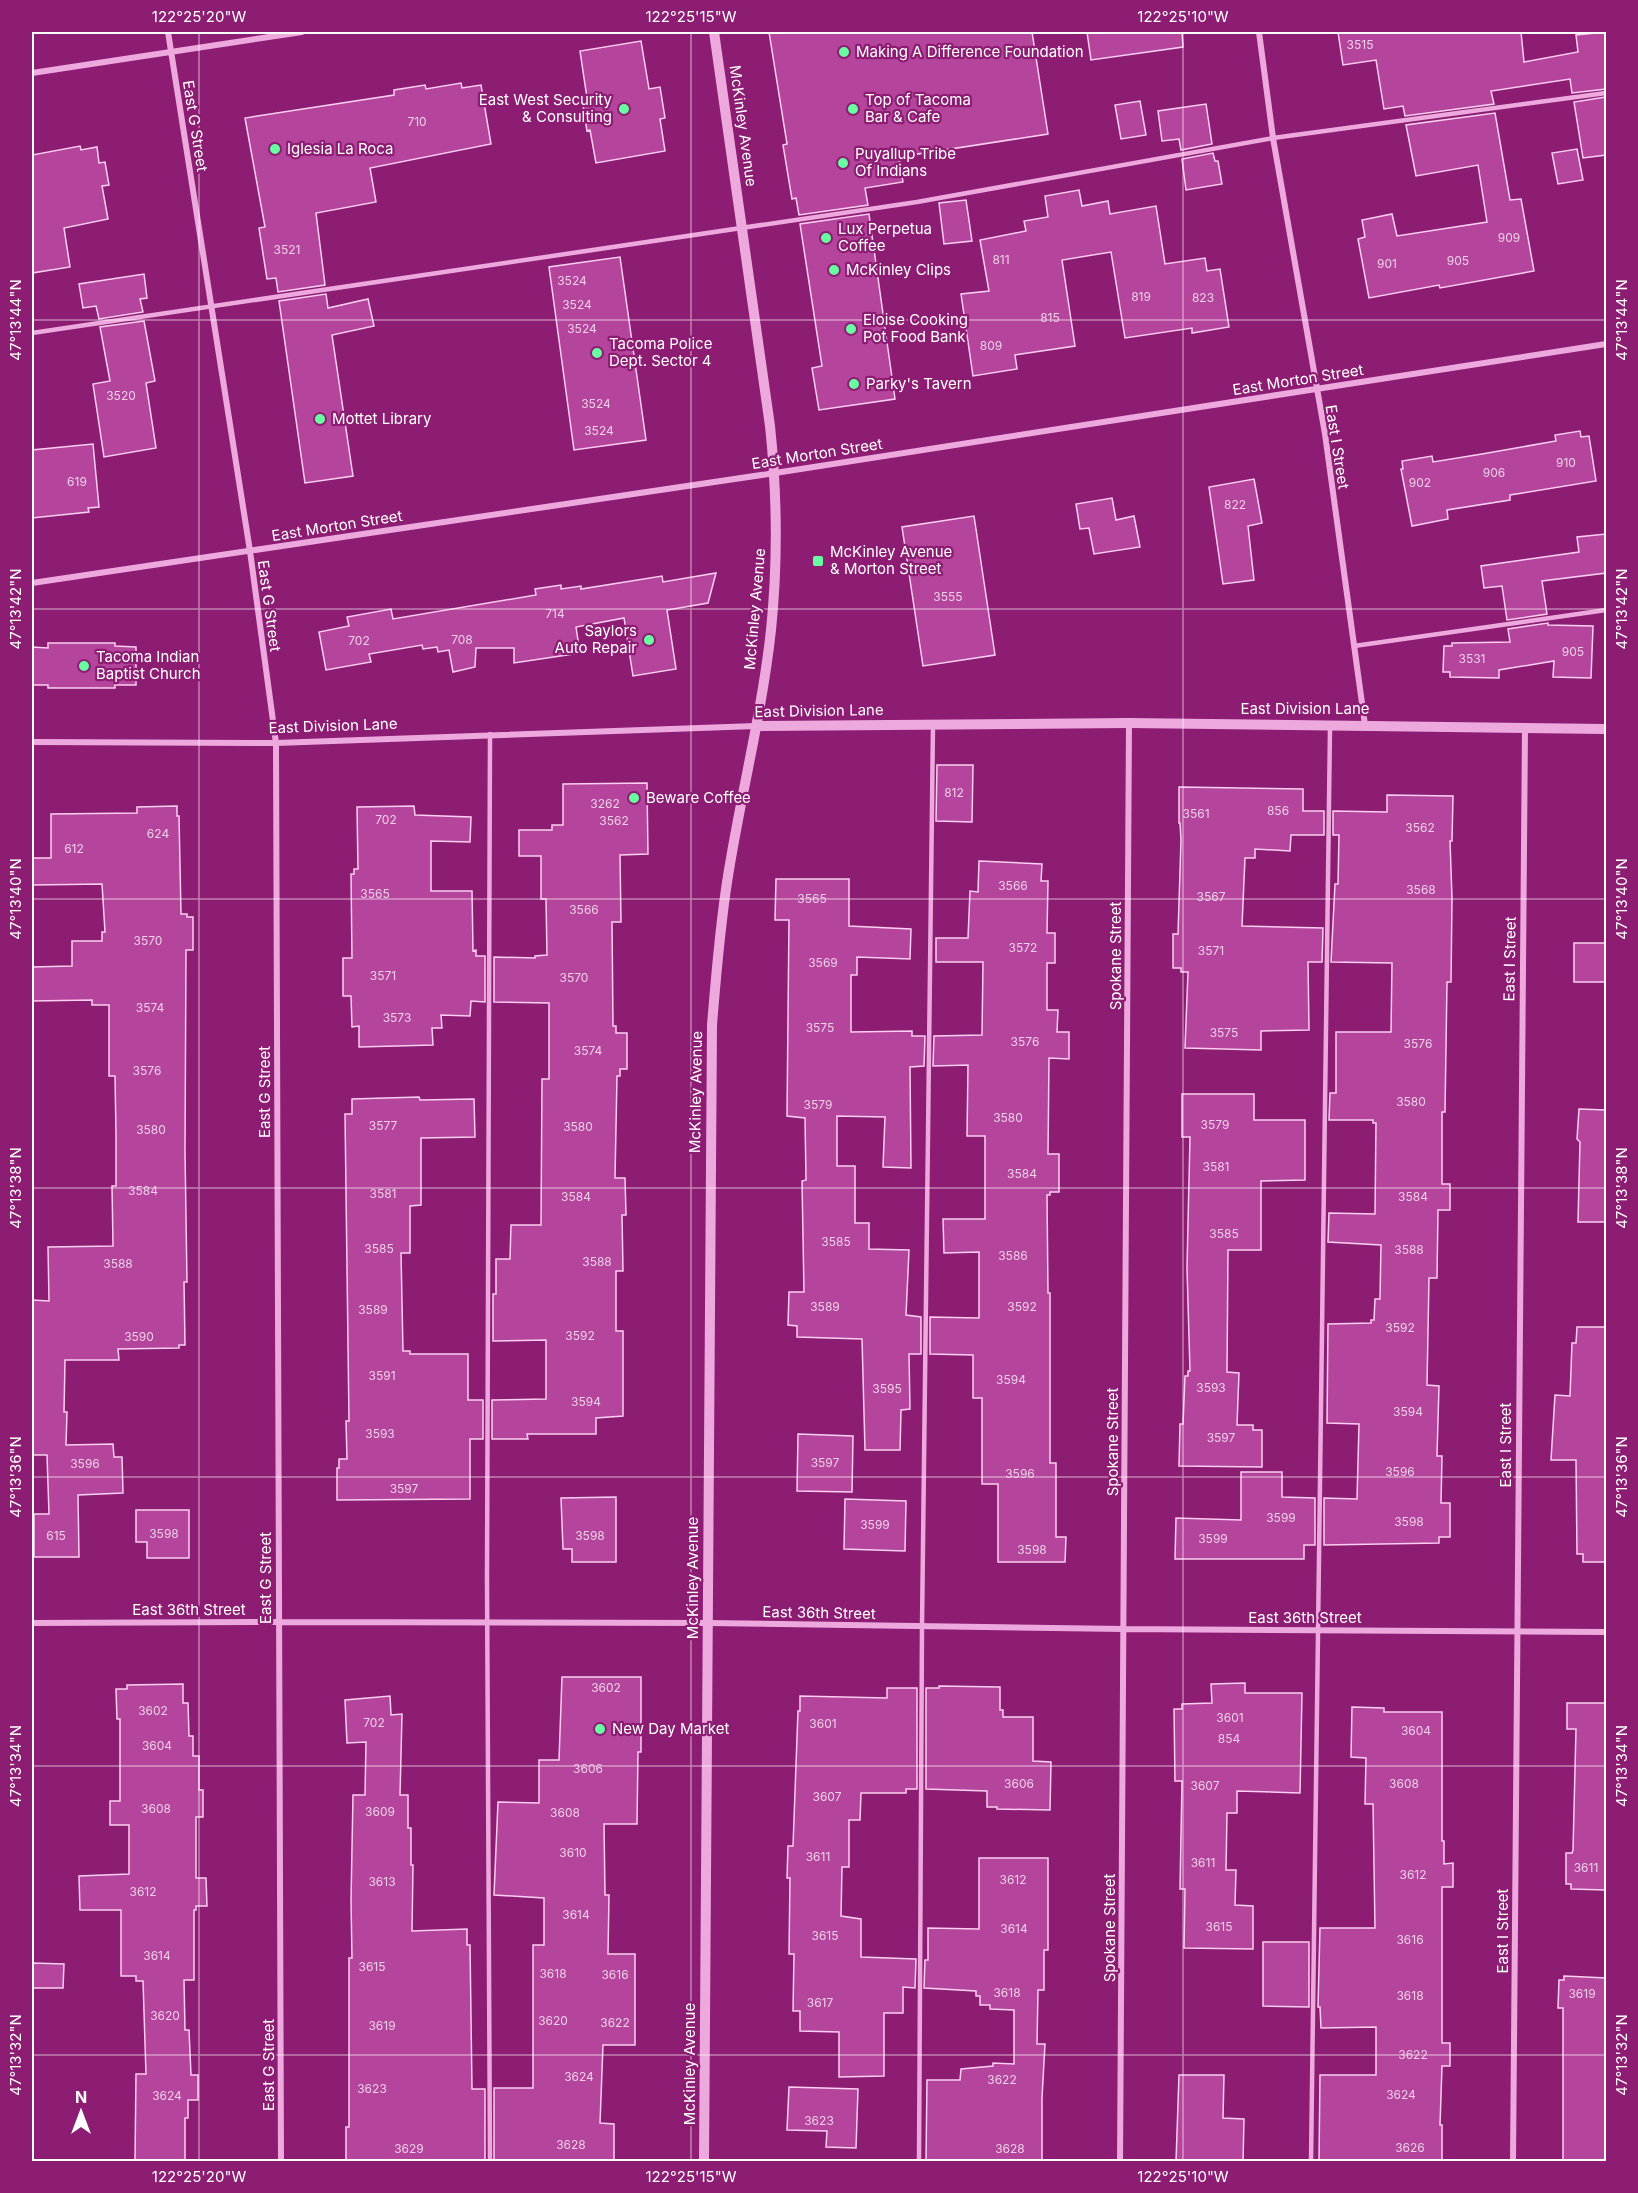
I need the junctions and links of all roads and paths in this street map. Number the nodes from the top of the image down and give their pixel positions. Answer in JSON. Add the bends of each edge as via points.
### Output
{"nodes":[{"id":1,"x":168,"y":32,"type":"edge"},
{"id":2,"x":302,"y":32,"type":"edge"},
{"id":3,"x":714,"y":32,"type":"edge"},
{"id":4,"x":1259,"y":32,"type":"edge"},
{"id":5,"x":171,"y":52,"type":"junction"},
{"id":6,"x":32,"y":73,"type":"edge"},
{"id":7,"x":1606,"y":93,"type":"edge"},
{"id":8,"x":1273,"y":138,"type":"junction"},
{"id":9,"x":743,"y":228,"type":"junction"},
{"id":10,"x":211,"y":305,"type":"junction"},
{"id":11,"x":32,"y":333,"type":"edge"},
{"id":12,"x":1606,"y":344,"type":"edge"},
{"id":13,"x":1316,"y":390,"type":"junction"},
{"id":14,"x":775,"y":473,"type":"junction"},
{"id":15,"x":250,"y":551,"type":"junction"},
{"id":16,"x":32,"y":583,"type":"edge"},
{"id":17,"x":1606,"y":610,"type":"edge"},
{"id":18,"x":1353,"y":646,"type":"junction"},
{"id":19,"x":1129,"y":723,"type":"junction"},
{"id":20,"x":933,"y":724,"type":"junction"},
{"id":21,"x":1330,"y":725,"type":"junction"},
{"id":22,"x":1365,"y":725,"type":"junction"},
{"id":23,"x":756,"y":726,"type":"junction"},
{"id":24,"x":1525,"y":728,"type":"junction"},
{"id":25,"x":1606,"y":729,"type":"edge"},
{"id":26,"x":490,"y":735,"type":"junction"},
{"id":27,"x":32,"y":742,"type":"edge"},
{"id":28,"x":276,"y":743,"type":"junction"},
{"id":29,"x":278,"y":1622,"type":"junction"},
{"id":30,"x":489,"y":1622,"type":"junction"},
{"id":31,"x":32,"y":1623,"type":"edge"},
{"id":32,"x":708,"y":1623,"type":"junction"},
{"id":33,"x":922,"y":1627,"type":"junction"},
{"id":34,"x":1124,"y":1629,"type":"junction"},
{"id":35,"x":1318,"y":1630,"type":"junction"},
{"id":36,"x":1517,"y":1632,"type":"junction"},
{"id":37,"x":1606,"y":1632,"type":"edge"},
{"id":38,"x":281,"y":2162,"type":"edge"},
{"id":39,"x":490,"y":2162,"type":"edge"},
{"id":40,"x":704,"y":2162,"type":"edge"},
{"id":41,"x":919,"y":2162,"type":"edge"},
{"id":42,"x":1120,"y":2162,"type":"edge"},
{"id":43,"x":1311,"y":2162,"type":"edge"},
{"id":44,"x":1514,"y":2162,"type":"edge"}],
"edges":[{"from":1,"to":5,"type":"street","name":"East G Street"},
{"from":2,"to":5,"type":"street"},
{"from":3,"to":9,"type":"street","name":"McKinley Avenue"},
{"from":4,"to":8,"type":"street","name":"East I Street"},
{"from":5,"to":6,"type":"street"},
{"from":5,"to":10,"type":"street","name":"East G Street"},
{"from":7,"to":8,"type":"lane"},
{"from":8,"to":9,"type":"lane","via":[[929,200]]},
{"from":8,"to":13,"type":"street","name":"East I Street"},
{"from":9,"to":10,"type":"lane"},
{"from":9,"to":14,"type":"street","name":"McKinley Avenue"},
{"from":10,"to":11,"type":"lane"},
{"from":10,"to":15,"type":"street","name":"East G Street"},
{"from":12,"to":13,"type":"street","name":"East Morton Street"},
{"from":13,"to":14,"type":"street","name":"East Morton Street"},
{"from":13,"to":18,"type":"street","name":"East I Street"},
{"from":14,"to":15,"type":"street","name":"East Morton Street"},
{"from":14,"to":23,"type":"street","name":"McKinley Avenue","via":[[771,628]]},
{"from":15,"to":16,"type":"street","name":"East Morton Street"},
{"from":15,"to":28,"type":"street","name":"East G Street"},
{"from":17,"to":18,"type":"lane"},
{"from":18,"to":22,"type":"street","name":"East I Street"},
{"from":19,"to":20,"type":"street","name":"East Division Lane"},
{"from":19,"to":21,"type":"street","name":"East Division Lane"},
{"from":19,"to":34,"type":"street","name":"Spokane Street"},
{"from":20,"to":23,"type":"street","name":"East Division Lane"},
{"from":20,"to":33,"type":"lane"},
{"from":21,"to":22,"type":"street","name":"East Division Lane"},
{"from":21,"to":35,"type":"lane"},
{"from":22,"to":24,"type":"street","name":"East Division Lane"},
{"from":23,"to":26,"type":"street","name":"East Division Lane"},
{"from":23,"to":32,"type":"street","name":"McKinley Avenue","via":[[728,874],[712,1025]]},
{"from":24,"to":25,"type":"street","name":"East Division Lane"},
{"from":24,"to":36,"type":"street","name":"East I Street"},
{"from":26,"to":28,"type":"street","name":"East Division Lane"},
{"from":26,"to":30,"type":"lane"},
{"from":27,"to":28,"type":"street","name":"East Division Lane"},
{"from":28,"to":29,"type":"street","name":"East G Street"},
{"from":29,"to":30,"type":"street","name":"East 36th Street"},
{"from":29,"to":31,"type":"street","name":"East 36th Street"},
{"from":29,"to":38,"type":"street","name":"East G Street"},
{"from":30,"to":32,"type":"street","name":"East 36th Street"},
{"from":30,"to":39,"type":"lane"},
{"from":32,"to":33,"type":"street","name":"East 36th Street"},
{"from":32,"to":40,"type":"street","name":"McKinley Avenue"},
{"from":33,"to":34,"type":"street","name":"East 36th Street"},
{"from":33,"to":41,"type":"lane"},
{"from":34,"to":35,"type":"street","name":"East 36th Street"},
{"from":34,"to":42,"type":"street","name":"Spokane Street"},
{"from":35,"to":36,"type":"street","name":"East 36th Street"},
{"from":35,"to":43,"type":"lane"},
{"from":36,"to":37,"type":"street","name":"East 36th Street"},
{"from":36,"to":44,"type":"street","name":"East I Street"}]}
